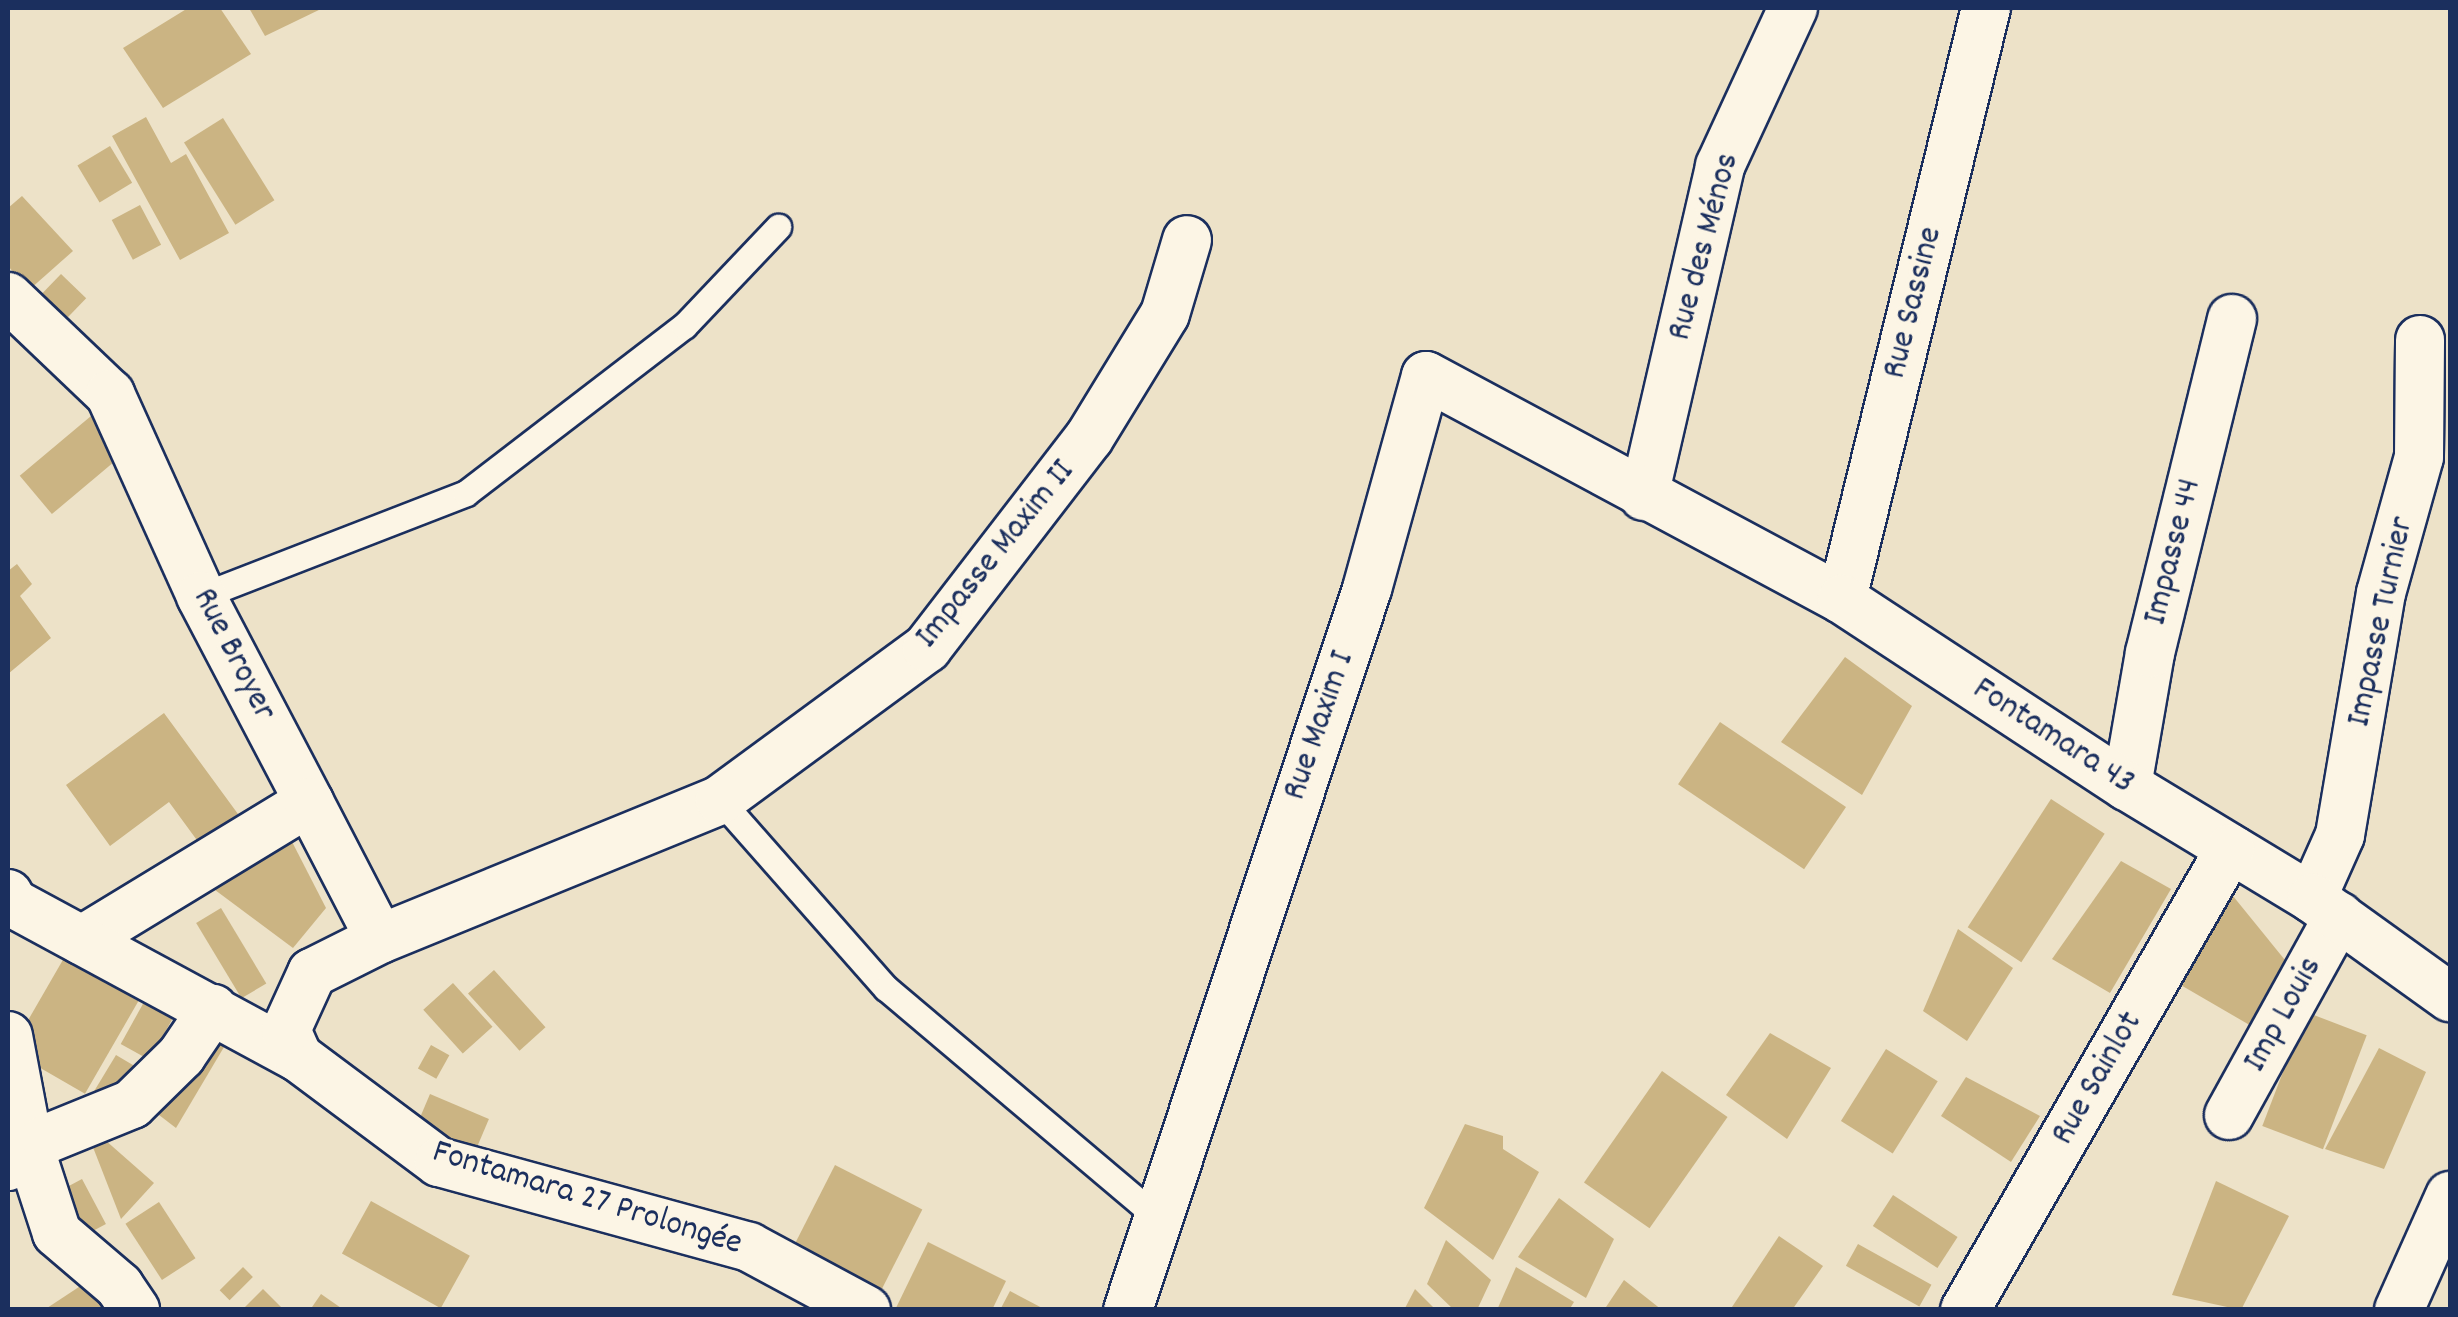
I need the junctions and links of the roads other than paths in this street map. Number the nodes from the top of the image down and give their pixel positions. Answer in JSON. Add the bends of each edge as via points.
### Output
{"nodes":[{"id":1,"x":1793,"y":8,"type":"edge"},
{"id":2,"x":1986,"y":8,"type":"edge"},
{"id":3,"x":778,"y":228,"type":"dead end"},
{"id":4,"x":1187,"y":240,"type":"dead end"},
{"id":5,"x":8,"y":297,"type":"edge"},
{"id":6,"x":2232,"y":319,"type":"dead end"},
{"id":7,"x":2420,"y":340,"type":"dead end"},
{"id":8,"x":1644,"y":496,"type":"junction"},
{"id":9,"x":201,"y":596,"type":"junction"},
{"id":10,"x":1842,"y":598,"type":"junction"},
{"id":11,"x":2127,"y":786,"type":"junction"},
{"id":12,"x":720,"y":800,"type":"junction"},
{"id":13,"x":308,"y":802,"type":"junction"},
{"id":14,"x":2230,"y":849,"type":"junction"},
{"id":15,"x":8,"y":894,"type":"edge"},
{"id":16,"x":2325,"y":907,"type":"junction"},
{"id":17,"x":380,"y":939,"type":"junction"},
{"id":18,"x":82,"y":940,"type":"junction"},
{"id":19,"x":2450,"y":997,"type":"edge"},
{"id":20,"x":213,"y":1009,"type":"junction"},
{"id":21,"x":8,"y":1036,"type":"edge"},
{"id":22,"x":298,"y":1057,"type":"junction"},
{"id":23,"x":2229,"y":1115,"type":"dead end"},
{"id":24,"x":18,"y":1157,"type":"edge"},
{"id":25,"x":2450,"y":1196,"type":"edge"},
{"id":26,"x":1161,"y":1220,"type":"junction"},
{"id":27,"x":134,"y":1310,"type":"edge"},
{"id":28,"x":866,"y":1310,"type":"edge"},
{"id":29,"x":1128,"y":1310,"type":"edge"},
{"id":30,"x":1965,"y":1310,"type":"edge"},
{"id":31,"x":2399,"y":1310,"type":"edge"}],
"edges":[{"from":1,"to":8,"type":"street","name":"Rue des Ménos","via":[[1720,166]]},
{"from":2,"to":10,"type":"street","name":"Rue Sassine"},
{"from":3,"to":9,"type":"lane","via":[[684,326],[466,493]]},
{"from":4,"to":12,"type":"street","name":"Impasse Maxim II","via":[[1164,314],[1089,438],[927,648]]},
{"from":5,"to":9,"type":"street","name":"Rue Broyer","via":[[110,394]]},
{"from":6,"to":11,"type":"street","name":"Impasse 44","via":[[2150,652]]},
{"from":7,"to":16,"type":"street","name":"Impasse Turnier","via":[[2419,457],[2381,592]]},
{"from":8,"to":10,"type":"street","name":"Fontamara 43"},
{"from":8,"to":26,"type":"street","name":"Rue Maxim I","via":[[1426,376],[1367,589],[1214,1035]]},
{"from":9,"to":13,"type":"street","name":"Rue Broyer"},
{"from":10,"to":11,"type":"street","name":"Fontamara 43"},
{"from":11,"to":14,"type":"street","name":"Fontamara 43"},
{"from":12,"to":17,"type":"street","name":"Impasse Maxim II"},
{"from":12,"to":26,"type":"lane","via":[[886,988]]},
{"from":13,"to":17,"type":"street"},
{"from":13,"to":18,"type":"street"},
{"from":14,"to":16,"type":"street","name":"Fontamara 43"},
{"from":14,"to":30,"type":"street","name":"Rue Sainlot"},
{"from":15,"to":18,"type":"street","name":"Fontamara 27 Prolongée"},
{"from":16,"to":19,"type":"street","name":"Fontamara 43"},
{"from":16,"to":23,"type":"street","name":"Imp Louis"},
{"from":17,"to":22,"type":"street","name":"Impasse Maxim II","via":[[312,972],[286,1030]]},
{"from":18,"to":20,"type":"street","name":"Fontamara 27 Prolongée"},
{"from":20,"to":22,"type":"street","name":"Fontamara 27 Prolongée"},
{"from":20,"to":24,"type":"street","via":[[181,1056],[132,1104]]},
{"from":21,"to":24,"type":"street"},
{"from":22,"to":28,"type":"street","name":"Fontamara 27 Prolongée","via":[[439,1162],[749,1247]]},
{"from":24,"to":27,"type":"street","via":[[57,1233],[119,1286]]},
{"from":25,"to":31,"type":"street"},
{"from":26,"to":29,"type":"street","name":"Rue Maxim I"}]}
